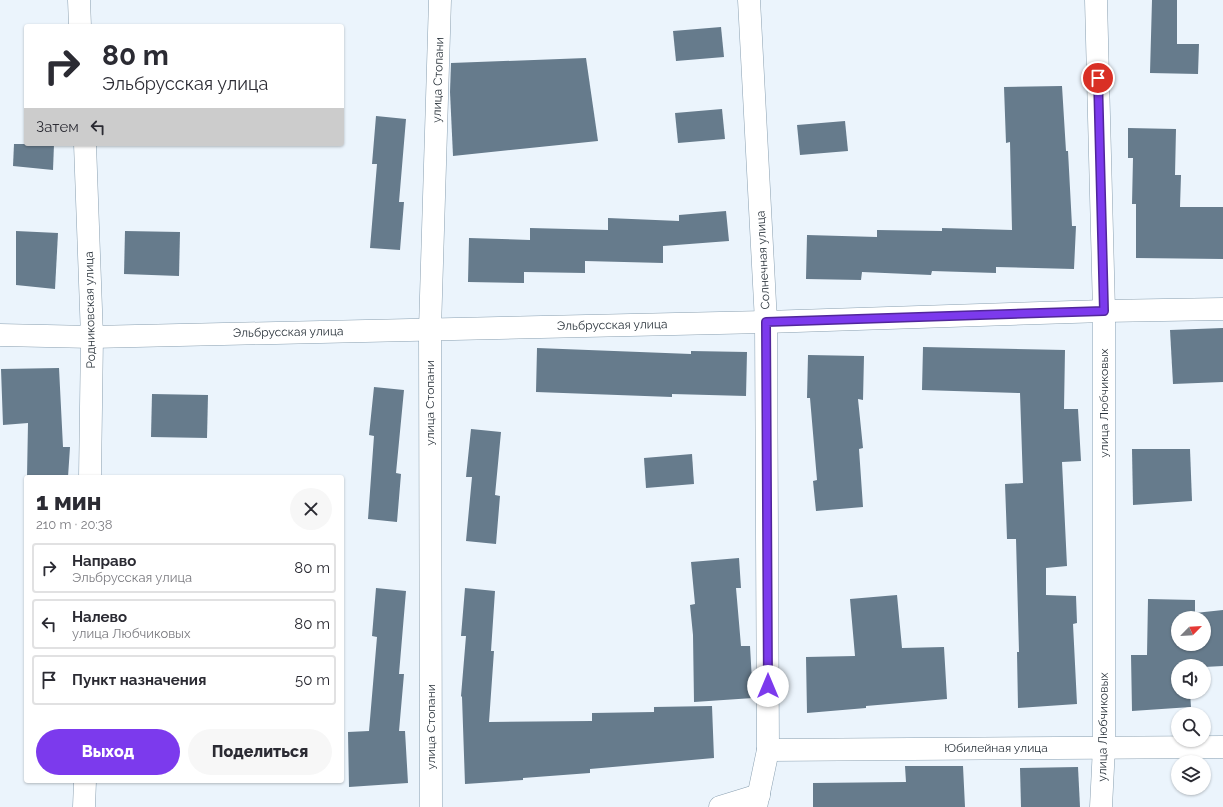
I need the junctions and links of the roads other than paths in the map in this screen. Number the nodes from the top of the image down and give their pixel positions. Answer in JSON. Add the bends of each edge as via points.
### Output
{"nodes":[{"id":1,"x":79,"y":0,"type":"edge"},
{"id":2,"x":440,"y":0,"type":"edge"},
{"id":3,"x":749,"y":0,"type":"edge"},
{"id":4,"x":1096,"y":0,"type":"edge"},
{"id":5,"x":80,"y":24,"type":"edge"},
{"id":6,"x":84,"y":146,"type":"edge"},
{"id":7,"x":1223,"y":309,"type":"edge"},
{"id":8,"x":1104,"y":311,"type":"junction"},
{"id":9,"x":766,"y":322,"type":"junction"},
{"id":10,"x":430,"y":329,"type":"junction"},
{"id":11,"x":0,"y":335,"type":"edge"},
{"id":12,"x":92,"y":337,"type":"junction"},
{"id":13,"x":90,"y":475,"type":"edge"},
{"id":14,"x":1223,"y":746,"type":"edge"},
{"id":15,"x":1104,"y":747,"type":"junction"},
{"id":16,"x":768,"y":750,"type":"junction"},
{"id":17,"x":85,"y":783,"type":"edge"},
{"id":18,"x":757,"y":801,"type":"edge"},
{"id":19,"x":84,"y":807,"type":"edge"},
{"id":20,"x":430,"y":807,"type":"edge"},
{"id":21,"x":720,"y":807,"type":"edge"},
{"id":22,"x":1101,"y":807,"type":"edge"}],
"edges":[{"from":1,"to":5,"type":"street"},
{"from":2,"to":10,"type":"street","name":"улица Стопани"},
{"from":3,"to":9,"type":"street","name":"Солнечная улица"},
{"from":4,"to":8,"type":"street","name":"улица Любчиковых"},
{"from":6,"to":12,"type":"street","name":"Родниковская улица"},
{"from":7,"to":8,"type":"street","name":"Эльбрусская улица"},
{"from":8,"to":9,"type":"street","name":"Эльбрусская улица"},
{"from":8,"to":15,"type":"street","name":"улица Любчиковых"},
{"from":9,"to":10,"type":"street","name":"Эльбрусская улица"},
{"from":9,"to":16,"type":"street","name":"Солнечная улица"},
{"from":10,"to":12,"type":"street","name":"Эльбрусская улица"},
{"from":10,"to":20,"type":"street","name":"улица Стопани"},
{"from":11,"to":12,"type":"street","name":"Эльбрусская улица"},
{"from":12,"to":13,"type":"street","name":"Родниковская улица"},
{"from":14,"to":15,"type":"street","name":"Юбилейная улица"},
{"from":15,"to":16,"type":"street","name":"Юбилейная улица"},
{"from":15,"to":22,"type":"street","name":"улица Любчиковых"},
{"from":16,"to":18,"type":"street","name":"Солнечная улица"},
{"from":17,"to":19,"type":"street"},
{"from":18,"to":21,"type":"street"}]}
